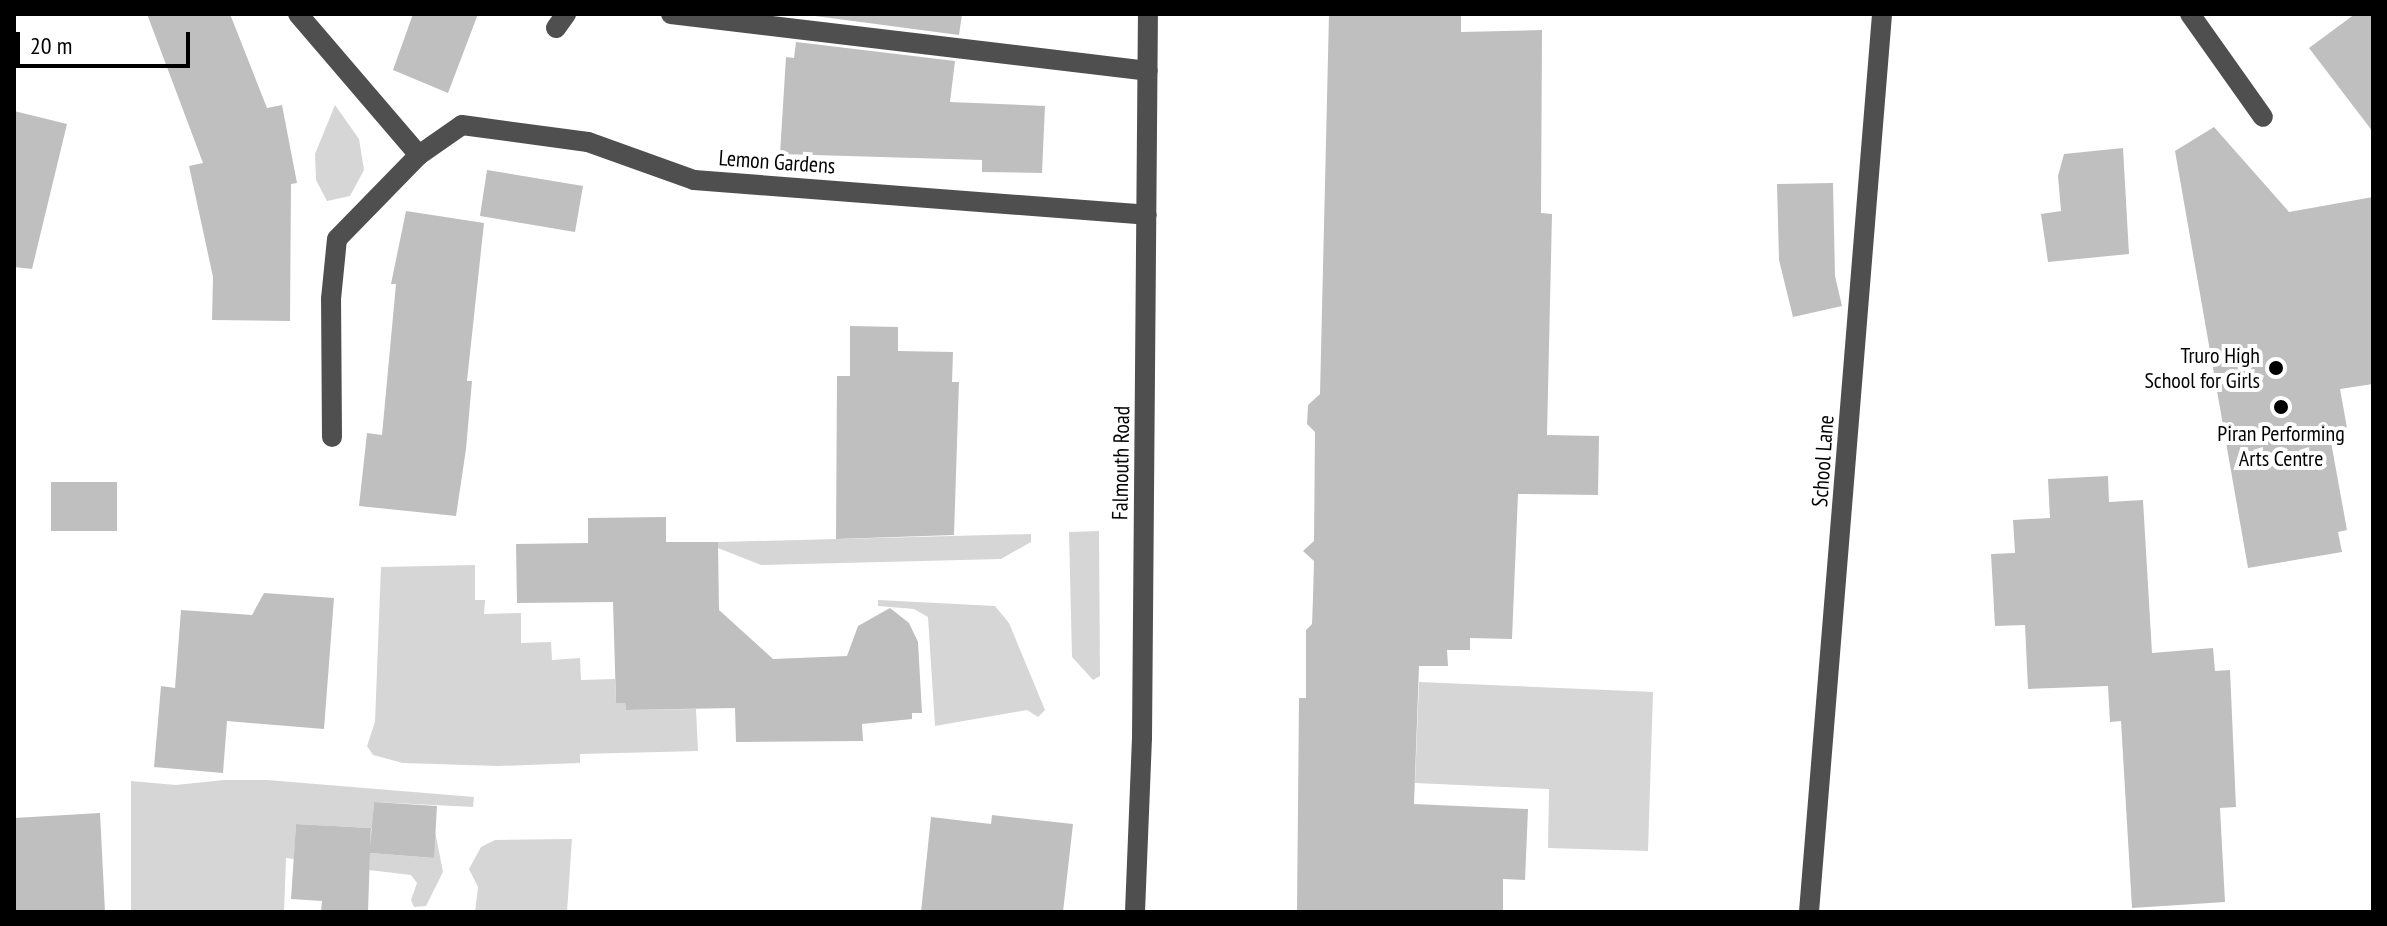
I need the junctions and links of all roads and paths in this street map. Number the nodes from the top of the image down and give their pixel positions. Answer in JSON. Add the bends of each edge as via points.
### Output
{"nodes":[{"id":1,"x":298,"y":14,"type":"edge"},
{"id":2,"x":671,"y":14,"type":"edge"},
{"id":3,"x":1148,"y":14,"type":"edge"},
{"id":4,"x":1882,"y":14,"type":"edge"},
{"id":5,"x":2190,"y":14,"type":"edge"},
{"id":6,"x":1148,"y":71,"type":"junction"},
{"id":7,"x":2263,"y":117,"type":"dead end"},
{"id":8,"x":419,"y":155,"type":"junction"},
{"id":9,"x":1147,"y":215,"type":"junction"},
{"id":10,"x":332,"y":437,"type":"dead end"},
{"id":11,"x":1135,"y":912,"type":"edge"},
{"id":12,"x":1809,"y":912,"type":"edge"}],
"edges":[{"from":1,"to":8,"type":"street"},
{"from":2,"to":6,"type":"street"},
{"from":3,"to":6,"type":"street","name":"Falmouth Road"},
{"from":4,"to":12,"type":"street","name":"School Lane"},
{"from":5,"to":7,"type":"street"},
{"from":6,"to":9,"type":"street","name":"Falmouth Road"},
{"from":8,"to":9,"type":"street","name":"Lemon Gardens","via":[[462,125],[588,142],[694,180]]},
{"from":8,"to":10,"type":"street","name":"Lemon Gardens","via":[[337,239],[331,299]]},
{"from":9,"to":11,"type":"street","name":"Falmouth Road","via":[[1142,738]]}]}
